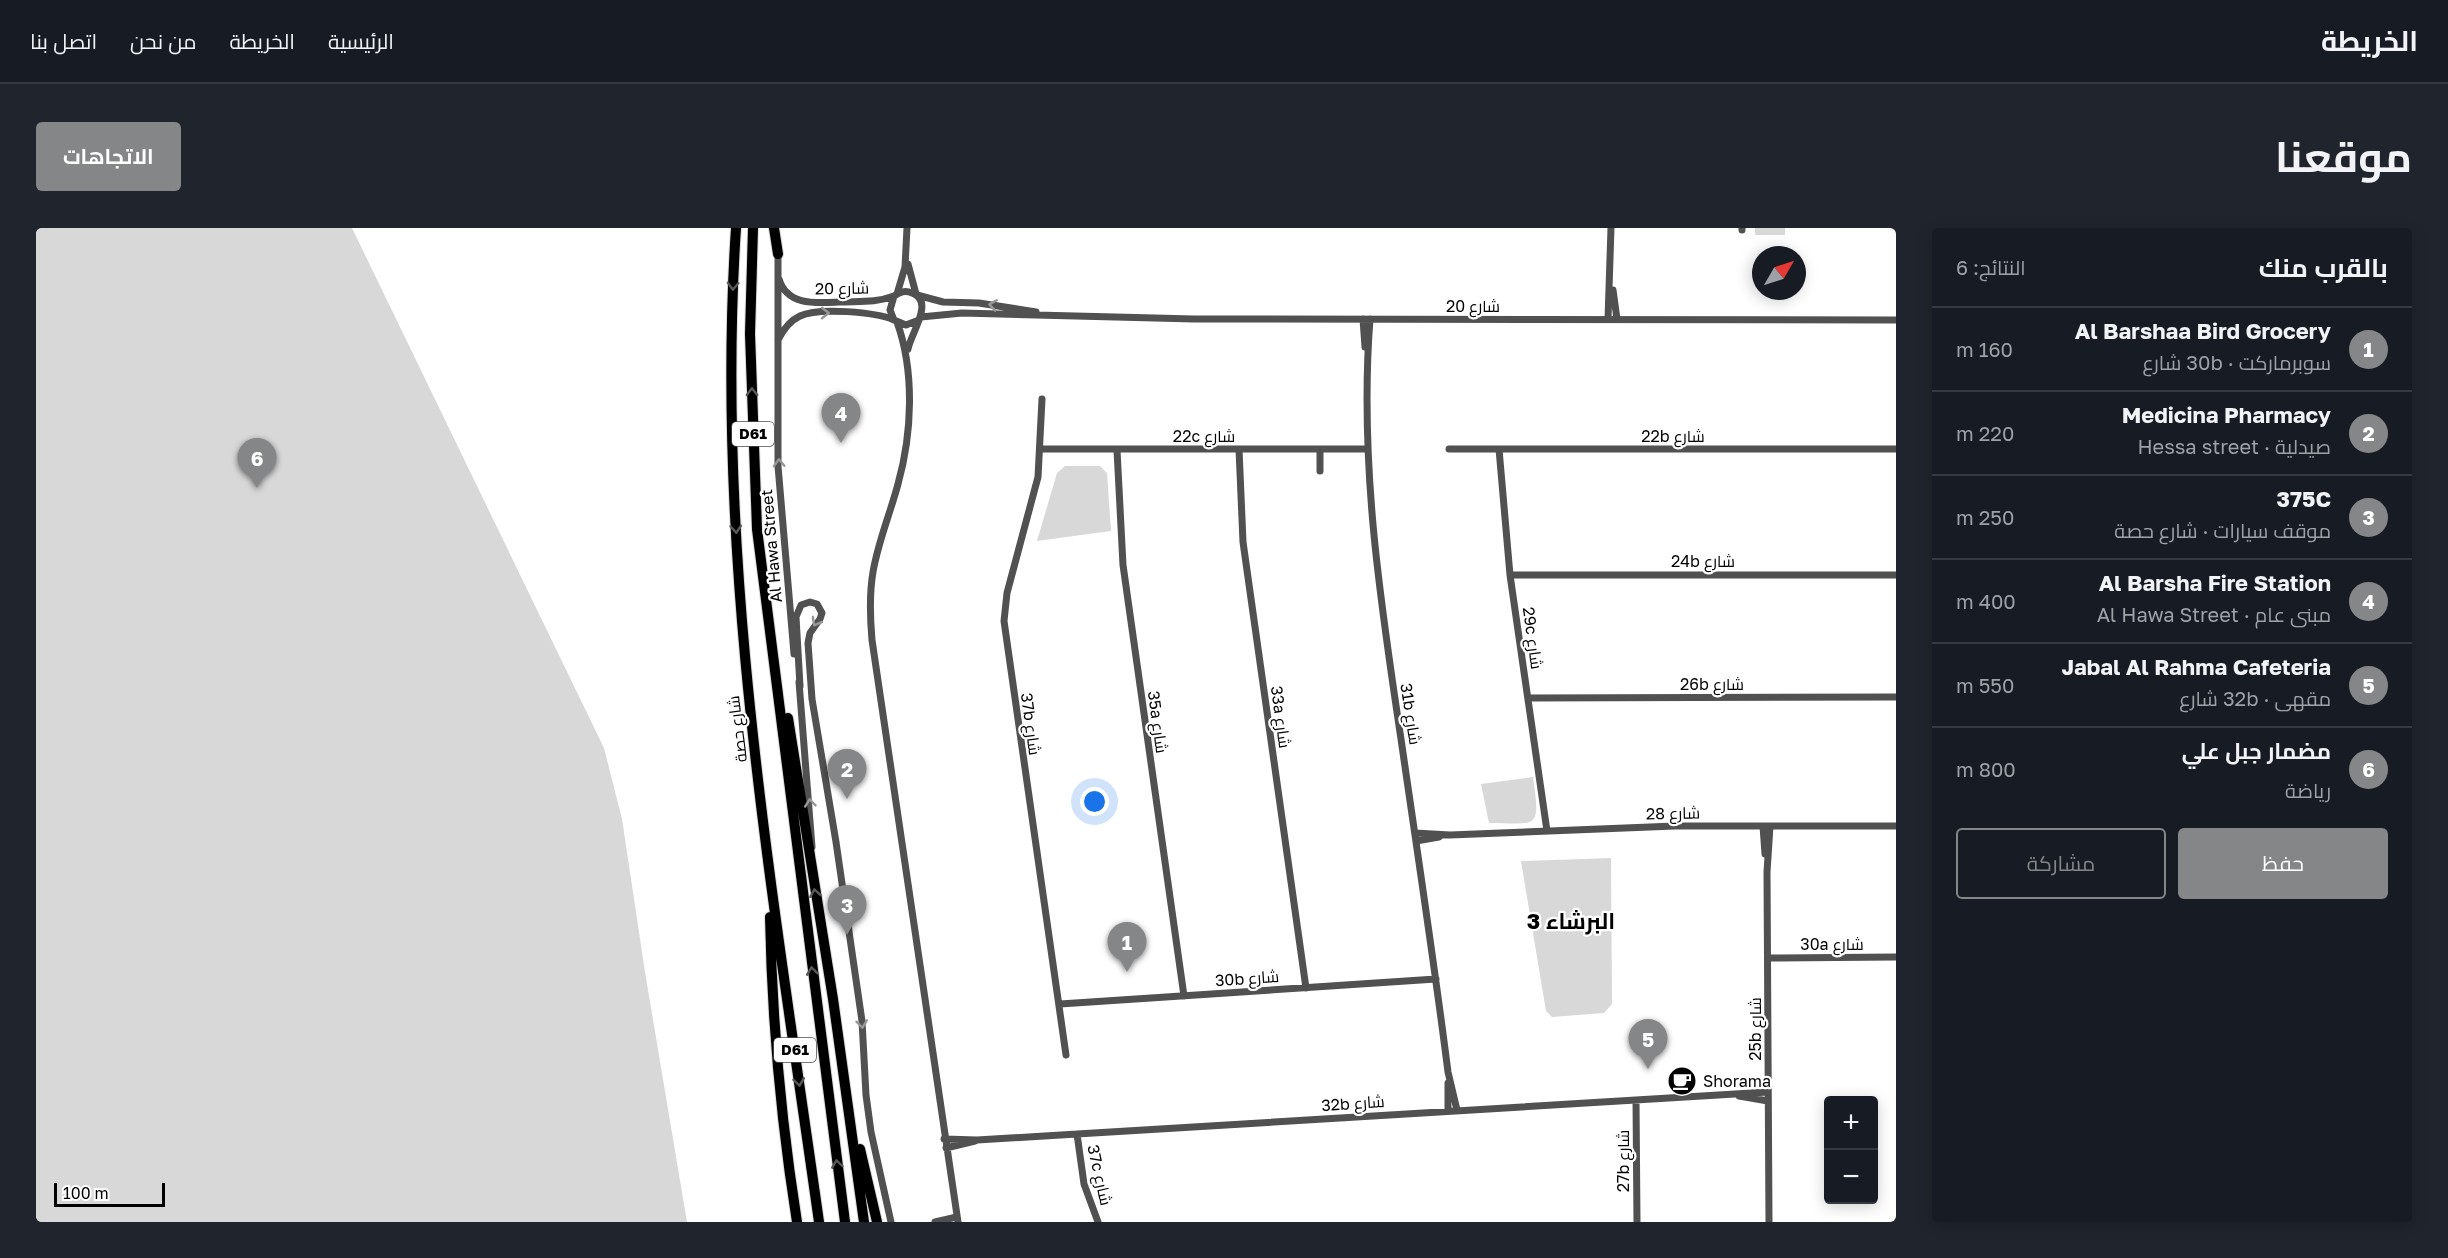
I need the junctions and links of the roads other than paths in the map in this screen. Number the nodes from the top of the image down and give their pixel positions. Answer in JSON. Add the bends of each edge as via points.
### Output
{"nodes":[{"id":1,"x":736,"y":228,"type":"edge"},
{"id":2,"x":753,"y":228,"type":"edge"},
{"id":3,"x":774,"y":228,"type":"edge"},
{"id":4,"x":780,"y":228,"type":"edge"},
{"id":5,"x":907,"y":228,"type":"edge"},
{"id":6,"x":1611,"y":228,"type":"edge"},
{"id":7,"x":906,"y":258,"type":"junction"},
{"id":8,"x":777,"y":259,"type":"junction"},
{"id":9,"x":1611,"y":278,"type":"junction"},
{"id":10,"x":896,"y":295,"type":"junction"},
{"id":11,"x":916,"y":295,"type":"junction"},
{"id":12,"x":1050,"y":314,"type":"junction"},
{"id":13,"x":920,"y":318,"type":"junction"},
{"id":14,"x":1367,"y":319,"type":"junction"},
{"id":15,"x":1608,"y":319,"type":"junction"},
{"id":16,"x":1617,"y":319,"type":"junction"},
{"id":17,"x":1896,"y":320,"type":"edge"},
{"id":18,"x":896,"y":321,"type":"junction"},
{"id":19,"x":778,"y":340,"type":"junction"},
{"id":20,"x":906,"y":354,"type":"junction"},
{"id":21,"x":1042,"y":399,"type":"dead end"},
{"id":22,"x":1040,"y":449,"type":"junction"},
{"id":23,"x":1239,"y":449,"type":"junction"},
{"id":24,"x":1320,"y":449,"type":"junction"},
{"id":25,"x":1367,"y":449,"type":"junction"},
{"id":26,"x":1449,"y":449,"type":"dead end"},
{"id":27,"x":1498,"y":449,"type":"junction"},
{"id":28,"x":1896,"y":449,"type":"edge"},
{"id":29,"x":1117,"y":450,"type":"junction"},
{"id":30,"x":1320,"y":471,"type":"dead end"},
{"id":31,"x":1510,"y":575,"type":"junction"},
{"id":32,"x":1896,"y":575,"type":"edge"},
{"id":33,"x":771,"y":639,"type":"junction"},
{"id":34,"x":800,"y":686,"type":"junction"},
{"id":35,"x":1896,"y":697,"type":"edge"},
{"id":36,"x":1528,"y":698,"type":"junction"},
{"id":37,"x":1767,"y":826,"type":"junction"},
{"id":38,"x":1896,"y":826,"type":"edge"},
{"id":39,"x":1547,"y":831,"type":"junction"},
{"id":40,"x":1415,"y":837,"type":"junction"},
{"id":41,"x":809,"y":861,"type":"junction"},
{"id":42,"x":771,"y":878,"type":"junction"},
{"id":43,"x":1768,"y":957,"type":"junction"},
{"id":44,"x":1896,"y":957,"type":"edge"},
{"id":45,"x":1436,"y":979,"type":"junction"},
{"id":46,"x":1306,"y":988,"type":"junction"},
{"id":47,"x":1184,"y":996,"type":"junction"},
{"id":48,"x":1060,"y":1004,"type":"junction"},
{"id":49,"x":1066,"y":1055,"type":"dead end"},
{"id":50,"x":1448,"y":1072,"type":"junction"},
{"id":51,"x":1768,"y":1092,"type":"junction"},
{"id":52,"x":1731,"y":1094,"type":"junction"},
{"id":53,"x":1636,"y":1100,"type":"junction"},
{"id":54,"x":1768,"y":1101,"type":"junction"},
{"id":55,"x":1457,"y":1110,"type":"junction"},
{"id":56,"x":1448,"y":1111,"type":"junction"},
{"id":57,"x":850,"y":1117,"type":"junction"},
{"id":58,"x":1077,"y":1134,"type":"junction"},
{"id":59,"x":944,"y":1139,"type":"junction"},
{"id":60,"x":977,"y":1140,"type":"junction"},
{"id":61,"x":946,"y":1148,"type":"junction"},
{"id":62,"x":957,"y":1220,"type":"edge"},
{"id":63,"x":796,"y":1222,"type":"edge"},
{"id":64,"x":819,"y":1222,"type":"edge"},
{"id":65,"x":845,"y":1222,"type":"edge"},
{"id":66,"x":864,"y":1222,"type":"edge"},
{"id":67,"x":877,"y":1222,"type":"edge"},
{"id":68,"x":891,"y":1222,"type":"edge"},
{"id":69,"x":935,"y":1222,"type":"edge"},
{"id":70,"x":1098,"y":1222,"type":"edge"},
{"id":71,"x":1637,"y":1222,"type":"edge"},
{"id":72,"x":1769,"y":1222,"type":"edge"}],
"edges":[{"from":1,"to":42,"type":"main road","name":"شارع حصة","number":"D61","one_way":true,"via":[[731,357],[733,473],[744,657]]},
{"from":33,"to":2,"type":"main road","number":"D61","one_way":true,"via":[[754,482],[750,334]]},
{"from":3,"to":8,"type":"main road"},
{"from":4,"to":8,"type":"street","name":"Al Hawa Street"},
{"from":5,"to":7,"type":"street"},
{"from":6,"to":9,"type":"street"},
{"from":7,"to":10,"type":"street"},
{"from":7,"to":11,"type":"street"},
{"from":8,"to":10,"type":"street","name":"شارع 20","via":[[781,285],[798,300],[872,302]]},
{"from":8,"to":19,"type":"street","name":"Al Hawa Street"},
{"from":9,"to":15,"type":"street"},
{"from":9,"to":16,"type":"street"},
{"from":10,"to":11,"type":"street","via":[[907,291]]},
{"from":10,"to":18,"type":"street","via":[[890,306]]},
{"from":12,"to":11,"type":"street","name":"شارع 20","one_way":true,"via":[[979,303],[943,302]]},
{"from":11,"to":13,"type":"street","via":[[923,307]]},
{"from":12,"to":13,"type":"street","name":"شارع 20","via":[[950,313]]},
{"from":12,"to":14,"type":"street","name":"شارع 20"},
{"from":13,"to":18,"type":"street","via":[[906,325]]},
{"from":13,"to":20,"type":"street"},
{"from":14,"to":15,"type":"street","name":"شارع 20"},
{"from":14,"to":25,"type":"street","name":"31b شارع"},
{"from":15,"to":16,"type":"street","name":"شارع 20"},
{"from":16,"to":17,"type":"street","name":"شارع 20"},
{"from":19,"to":18,"type":"street","name":"شارع 20","one_way":true,"via":[[790,323],[810,313],[871,313]]},
{"from":18,"to":20,"type":"street"},
{"from":34,"to":19,"type":"street","name":"Al Hawa Street","one_way":true,"via":[[795,667],[778,466]]},
{"from":20,"to":59,"type":"street","via":[[906,451],[875,559],[870,621]]},
{"from":21,"to":22,"type":"street","name":"37b شارع"},
{"from":22,"to":29,"type":"street","name":"22c شارع"},
{"from":22,"to":48,"type":"street","name":"37b شارع","via":[[1036,491],[1007,593],[1004,621]]},
{"from":23,"to":24,"type":"street","name":"22c شارع"},
{"from":23,"to":29,"type":"street","name":"22c شارع"},
{"from":23,"to":46,"type":"street","name":"33a شارع","via":[[1245,554]]},
{"from":24,"to":25,"type":"street","name":"22c شارع"},
{"from":24,"to":30,"type":"street"},
{"from":25,"to":40,"type":"street","name":"31b شارع","via":[[1384,627]]},
{"from":26,"to":27,"type":"street","name":"22b شارع"},
{"from":27,"to":28,"type":"street","name":"22b شارع"},
{"from":27,"to":31,"type":"street","name":"29c شارع"},
{"from":29,"to":47,"type":"street","name":"35a شارع","via":[[1123,565]]},
{"from":31,"to":32,"type":"street","name":"24b شارع"},
{"from":31,"to":36,"type":"street","name":"29c شارع"},
{"from":33,"to":41,"type":"main road","number":"D61","via":[[782,681]]},
{"from":65,"to":33,"type":"main road","number":"D61","one_way":true},
{"from":41,"to":34,"type":"street","name":"Al Hawa Street","one_way":true,"via":[[813,831]]},
{"from":34,"to":68,"type":"street","one_way":true,"via":[[796,617],[801,605],[810,602],[817,604],[822,613],[808,643],[815,718],[862,1021],[869,1121]]},
{"from":35,"to":36,"type":"street","name":"26b شارع"},
{"from":36,"to":39,"type":"street","name":"29c شارع"},
{"from":37,"to":38,"type":"street","name":"شارع 28"},
{"from":37,"to":39,"type":"street","name":"شارع 28"},
{"from":37,"to":43,"type":"street","name":"25b شارع"},
{"from":39,"to":40,"type":"street","name":"شارع 28"},
{"from":40,"to":45,"type":"street","name":"31b شارع"},
{"from":57,"to":41,"type":"main road","number":"D61","one_way":true},
{"from":42,"to":63,"type":"main road","via":[[775,1043]]},
{"from":42,"to":64,"type":"main road","name":"شارع حصة","number":"D61","one_way":true},
{"from":43,"to":44,"type":"street","name":"30a شارع"},
{"from":43,"to":51,"type":"street","name":"25b شارع"},
{"from":45,"to":46,"type":"street","name":"30b شارع"},
{"from":45,"to":50,"type":"street","name":"31b شارع"},
{"from":46,"to":47,"type":"street","name":"30b شارع"},
{"from":47,"to":48,"type":"street","name":"30b شارع"},
{"from":48,"to":49,"type":"street","name":"37b شارع"},
{"from":50,"to":55,"type":"street","name":"31b شارع"},
{"from":50,"to":56,"type":"street","name":"31b شارع"},
{"from":51,"to":52,"type":"street","name":"32b شارع"},
{"from":51,"to":54,"type":"street","name":"25b شارع"},
{"from":52,"to":53,"type":"street","name":"32b شارع"},
{"from":52,"to":54,"type":"street","name":"32b شارع"},
{"from":53,"to":55,"type":"street","name":"32b شارع"},
{"from":53,"to":71,"type":"street","name":"27b شارع"},
{"from":54,"to":72,"type":"street","name":"25b شارع"},
{"from":55,"to":56,"type":"street","name":"32b شارع"},
{"from":56,"to":58,"type":"street","name":"32b شارع"},
{"from":57,"to":66,"type":"main road","number":"D61"},
{"from":57,"to":67,"type":"main road"},
{"from":58,"to":60,"type":"street","name":"32b شارع"},
{"from":58,"to":70,"type":"street","name":"37c شارع","via":[[1084,1184]]},
{"from":59,"to":60,"type":"street","name":"32b شارع"},
{"from":59,"to":61,"type":"street"},
{"from":60,"to":61,"type":"street","name":"32b شارع"},
{"from":61,"to":62,"type":"street"},
{"from":62,"to":69,"type":"street"}]}
